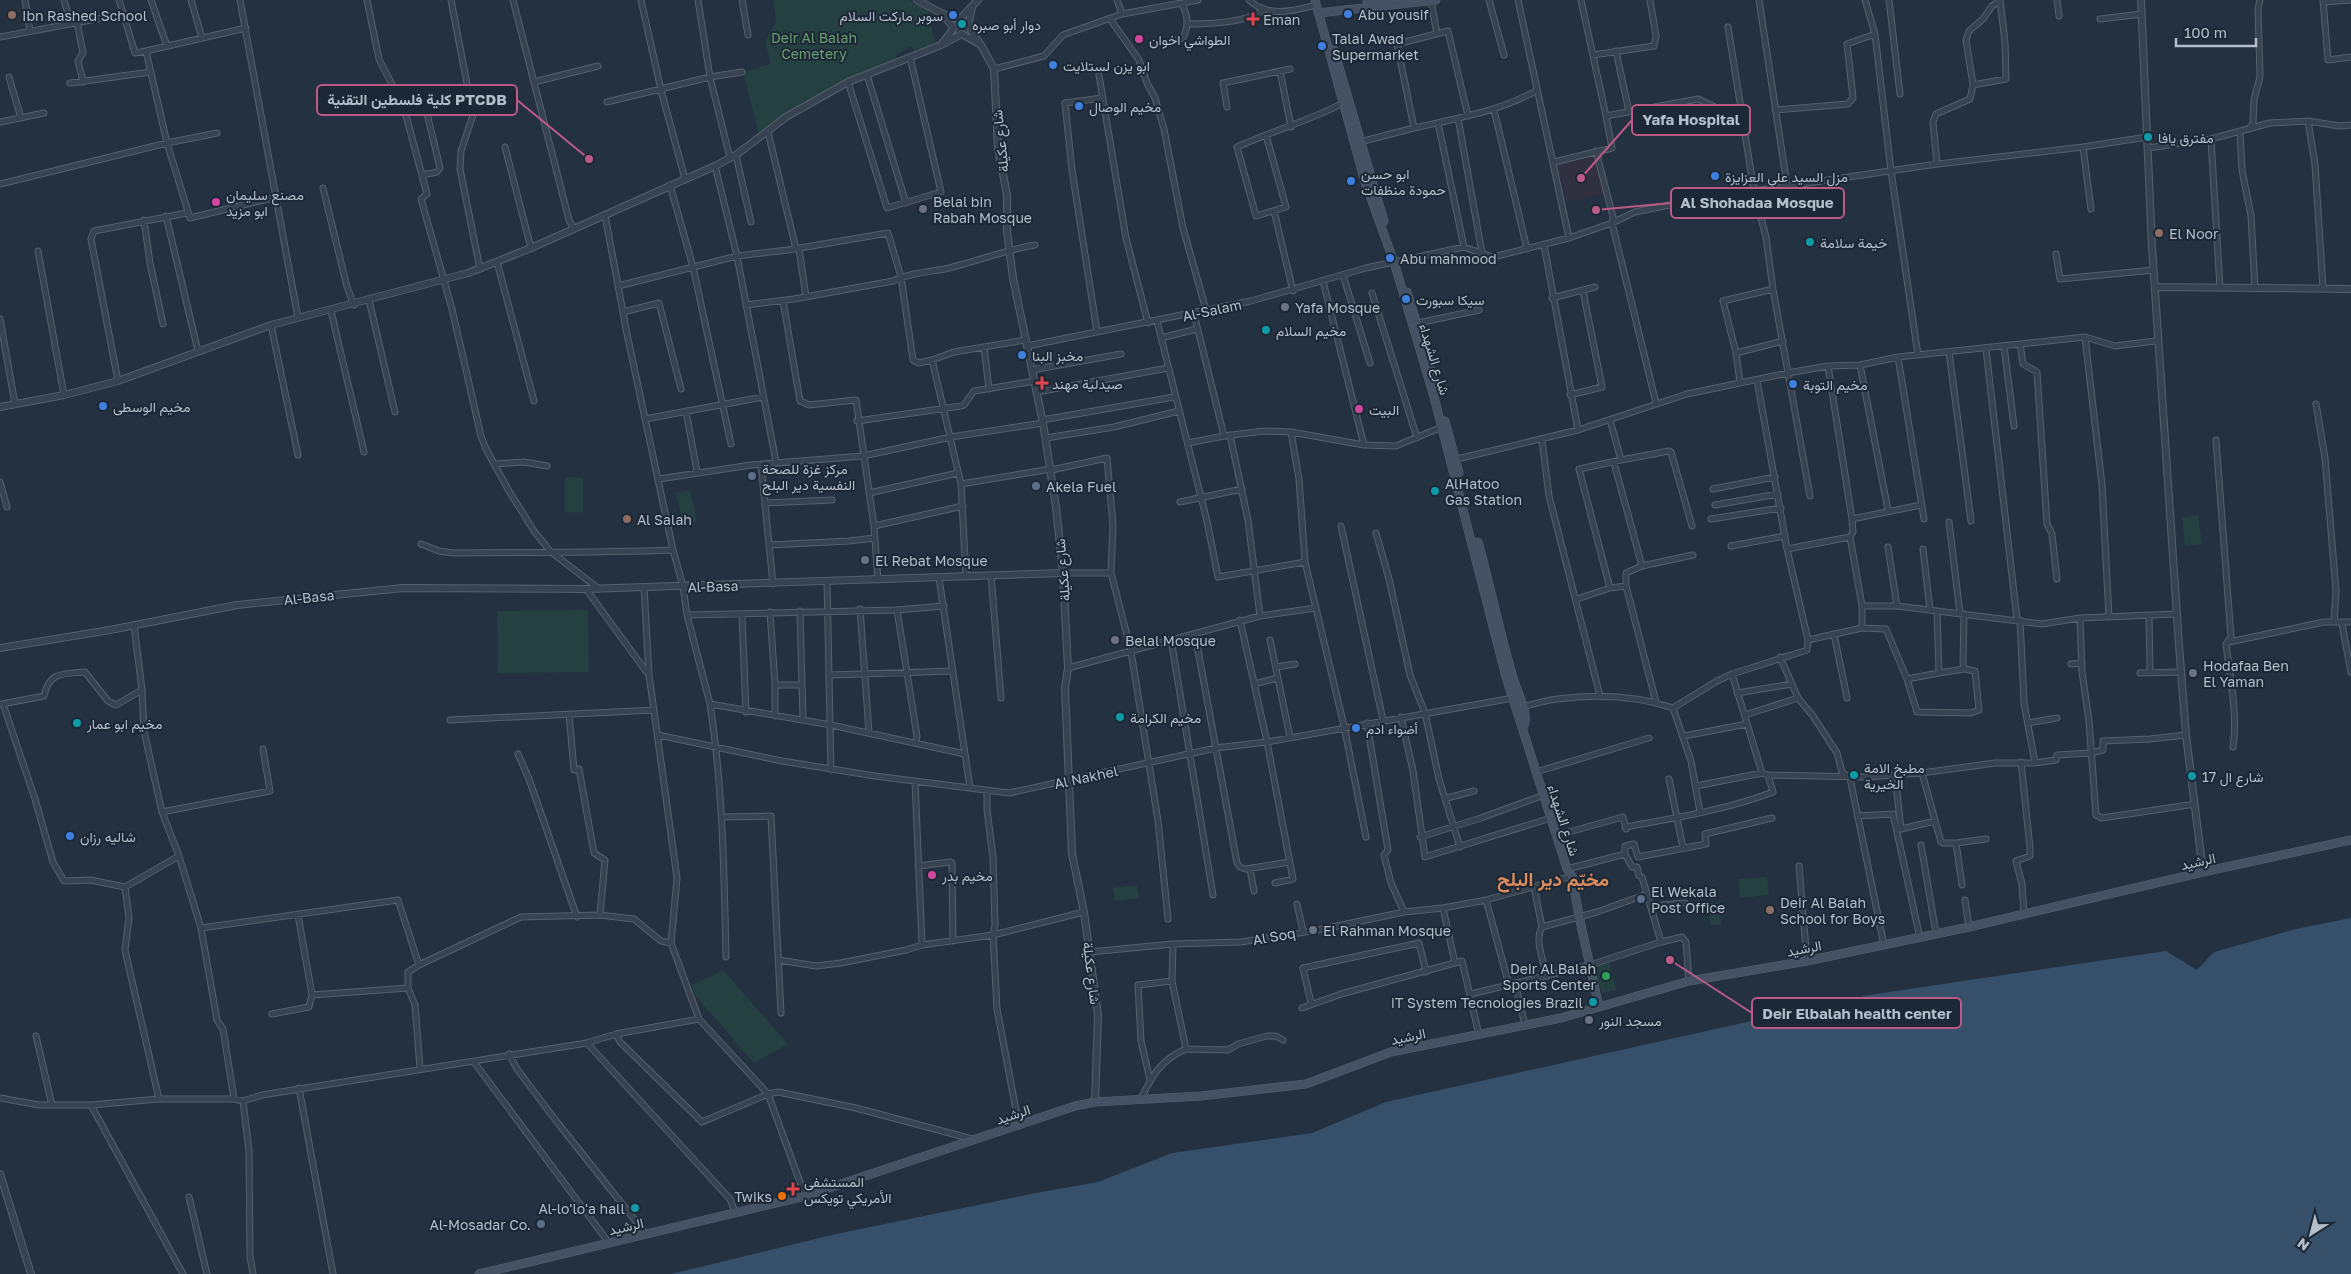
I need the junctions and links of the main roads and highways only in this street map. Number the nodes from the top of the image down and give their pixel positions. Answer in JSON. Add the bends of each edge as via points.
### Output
{"nodes":[{"id":1,"x":1385,"y":0,"type":"edge"},
{"id":2,"x":1434,"y":0,"type":"edge"},
{"id":3,"x":1319,"y":7,"type":"edge"},
{"id":4,"x":1396,"y":262,"type":"junction"},
{"id":5,"x":1453,"y":461,"type":"junction"},
{"id":6,"x":1519,"y":707,"type":"junction"},
{"id":7,"x":2351,"y":840,"type":"edge"},
{"id":8,"x":1599,"y":1007,"type":"junction"},
{"id":9,"x":479,"y":1274,"type":"edge"}],
"edges":[{"from":1,"to":3,"type":"main road"},
{"from":2,"to":3,"type":"main road"},
{"from":3,"to":4,"type":"main road","name":"شارع الشهداء"},
{"from":3,"to":4,"type":"main road","name":"شارع الشهداء","via":[[1365,182]]},
{"from":4,"to":5,"type":"main road","name":"شارع الشهداء"},
{"from":4,"to":5,"type":"main road","name":"شارع الشهداء","via":[[1418,323]]},
{"from":5,"to":6,"type":"main road","name":"شارع الشهداء","via":[[1485,565]]},
{"from":5,"to":6,"type":"main road","name":"شارع الشهداء","via":[[1490,622]]},
{"from":6,"to":8,"type":"main road","name":"شارع الشهداء","via":[[1536,772],[1572,876]]},
{"from":7,"to":8,"type":"main road","name":"الرشيد","via":[[1920,938],[1689,981]]},
{"from":8,"to":9,"type":"main road","name":"الرشيد","via":[[1391,1052],[1306,1084],[1075,1106],[804,1196]]}]}
